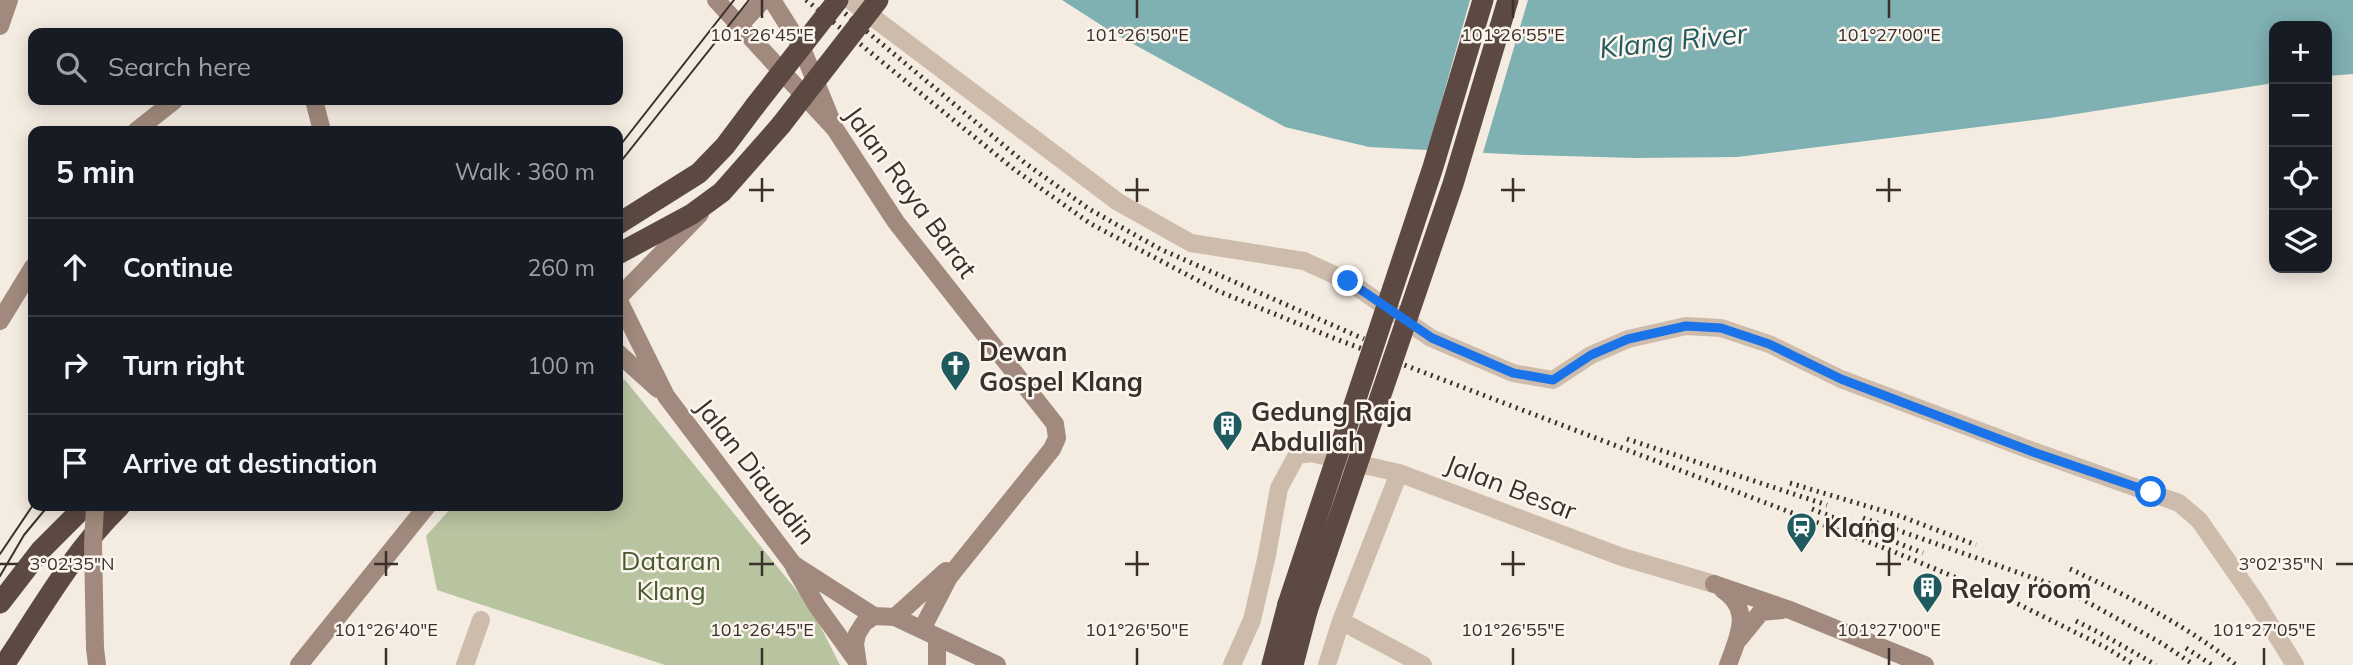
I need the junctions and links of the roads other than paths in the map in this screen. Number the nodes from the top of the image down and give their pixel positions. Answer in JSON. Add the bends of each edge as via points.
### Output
{"nodes":[{"id":1,"x":9,"y":0,"type":"edge"},
{"id":2,"x":716,"y":0,"type":"edge"},
{"id":3,"x":763,"y":0,"type":"edge"},
{"id":4,"x":772,"y":0,"type":"edge"},
{"id":5,"x":838,"y":0,"type":"edge"},
{"id":6,"x":850,"y":0,"type":"edge"},
{"id":7,"x":878,"y":0,"type":"edge"},
{"id":8,"x":1483,"y":0,"type":"edge"},
{"id":9,"x":1508,"y":0,"type":"edge"},
{"id":10,"x":740,"y":25,"type":"junction"},
{"id":11,"x":0,"y":26,"type":"edge"},
{"id":12,"x":169,"y":105,"type":"edge"},
{"id":13,"x":314,"y":105,"type":"edge"},
{"id":14,"x":327,"y":105,"type":"edge"},
{"id":15,"x":142,"y":126,"type":"edge"},
{"id":16,"x":321,"y":126,"type":"edge"},
{"id":17,"x":331,"y":126,"type":"edge"},
{"id":18,"x":835,"y":129,"type":"junction"},
{"id":19,"x":722,"y":192,"type":"junction"},
{"id":20,"x":657,"y":202,"type":"junction"},
{"id":21,"x":623,"y":212,"type":"edge"},
{"id":22,"x":623,"y":221,"type":"edge"},
{"id":23,"x":623,"y":251,"type":"edge"},
{"id":24,"x":28,"y":275,"type":"edge"},
{"id":25,"x":639,"y":275,"type":"junction"},
{"id":26,"x":623,"y":293,"type":"edge"},
{"id":27,"x":623,"y":308,"type":"edge"},
{"id":28,"x":0,"y":321,"type":"edge"},
{"id":29,"x":632,"y":326,"type":"junction"},
{"id":30,"x":623,"y":357,"type":"edge"},
{"id":31,"x":666,"y":396,"type":"junction"},
{"id":32,"x":1399,"y":473,"type":"junction"},
{"id":33,"x":80,"y":511,"type":"edge"},
{"id":34,"x":95,"y":511,"type":"edge"},
{"id":35,"x":115,"y":511,"type":"edge"},
{"id":36,"x":423,"y":511,"type":"edge"},
{"id":37,"x":976,"y":542,"type":"junction"},
{"id":38,"x":793,"y":564,"type":"junction"},
{"id":39,"x":1714,"y":584,"type":"junction"},
{"id":40,"x":0,"y":603,"type":"edge"},
{"id":41,"x":1297,"y":607,"type":"junction"},
{"id":42,"x":1790,"y":611,"type":"junction"},
{"id":43,"x":874,"y":616,"type":"junction"},
{"id":44,"x":895,"y":617,"type":"junction"},
{"id":45,"x":481,"y":620,"type":"dead end"},
{"id":46,"x":1341,"y":621,"type":"junction"},
{"id":47,"x":929,"y":633,"type":"junction"},
{"id":48,"x":1737,"y":641,"type":"junction"},
{"id":49,"x":96,"y":656,"type":"edge"},
{"id":50,"x":857,"y":662,"type":"edge"},
{"id":51,"x":4,"y":665,"type":"edge"},
{"id":52,"x":299,"y":665,"type":"edge"},
{"id":53,"x":466,"y":665,"type":"edge"},
{"id":54,"x":937,"y":665,"type":"edge"},
{"id":55,"x":997,"y":665,"type":"edge"},
{"id":56,"x":1231,"y":665,"type":"edge"},
{"id":57,"x":1272,"y":665,"type":"edge"},
{"id":58,"x":1293,"y":665,"type":"edge"},
{"id":59,"x":1327,"y":665,"type":"edge"},
{"id":60,"x":1423,"y":665,"type":"edge"},
{"id":61,"x":1728,"y":665,"type":"edge"},
{"id":62,"x":1925,"y":665,"type":"edge"},
{"id":63,"x":2295,"y":665,"type":"edge"}],
"edges":[{"from":1,"to":11,"type":"main road"},
{"from":2,"to":10,"type":"main road","name":"Jalan Raya Barat"},
{"from":3,"to":10,"type":"main road"},
{"from":4,"to":18,"type":"main road","via":[[801,46]]},
{"from":5,"to":20,"type":"highway","bridge":true,"via":[[725,146],[699,173]]},
{"from":6,"to":63,"type":"street","via":[[1118,202],[1155,223],[1191,243],[1304,261],[1348,281],[1432,338],[1513,373],[1553,380],[1591,355],[1628,339],[1686,326],[1721,328],[1769,344],[1841,379],[2179,503],[2199,520]]},
{"from":7,"to":19,"type":"highway","bridge":true,"via":[[781,125]]},
{"from":8,"to":41,"type":"highway","bridge":true},
{"from":9,"to":41,"type":"highway","bridge":true,"via":[[1453,184]]},
{"from":10,"to":18,"type":"main road","name":"Jalan Raya Barat"},
{"from":12,"to":15,"type":"main road"},
{"from":13,"to":16,"type":"main road"},
{"from":14,"to":17,"type":"main road"},
{"from":18,"to":37,"type":"main road","name":"Jalan Raya Barat","via":[[896,222],[1055,424],[1057,438],[1052,449]]},
{"from":19,"to":23,"type":"highway"},
{"from":19,"to":25,"type":"main road"},
{"from":20,"to":21,"type":"main road"},
{"from":20,"to":22,"type":"highway"},
{"from":24,"to":28,"type":"main road"},
{"from":25,"to":26,"type":"main road"},
{"from":25,"to":29,"type":"main road","via":[[632,295]]},
{"from":27,"to":29,"type":"main road","name":"Jalan Diauddin"},
{"from":29,"to":31,"type":"main road","name":"Jalan Diauddin"},
{"from":30,"to":31,"type":"main road"},
{"from":31,"to":38,"type":"main road","name":"Jalan Diauddin"},
{"from":32,"to":39,"type":"street","name":"Jalan Besar","via":[[1622,557]]},
{"from":32,"to":46,"type":"street"},
{"from":32,"to":56,"type":"street","name":"Jalan Besar","via":[[1311,453],[1297,455],[1279,488],[1252,620]]},
{"from":33,"to":40,"type":"highway","via":[[41,550]]},
{"from":34,"to":49,"type":"main road","bridge":true},
{"from":35,"to":51,"type":"highway","via":[[63,572]]},
{"from":36,"to":52,"type":"main road"},
{"from":37,"to":44,"type":"main road"},
{"from":37,"to":47,"type":"main road","via":[[949,577]]},
{"from":38,"to":43,"type":"main road","name":"Jalan Diauddin"},
{"from":38,"to":50,"type":"main road"},
{"from":39,"to":42,"type":"main road"},
{"from":39,"to":48,"type":"main road","via":[[1738,604],[1742,614]]},
{"from":41,"to":57,"type":"highway"},
{"from":41,"to":58,"type":"highway"},
{"from":42,"to":48,"type":"main road","via":[[1761,612]]},
{"from":42,"to":62,"type":"main road"},
{"from":43,"to":44,"type":"main road"},
{"from":43,"to":50,"type":"main road","via":[[858,634]]},
{"from":44,"to":47,"type":"main road"},
{"from":45,"to":53,"type":"street"},
{"from":46,"to":59,"type":"street"},
{"from":46,"to":60,"type":"street"},
{"from":47,"to":54,"type":"main road"},
{"from":47,"to":55,"type":"main road"},
{"from":48,"to":61,"type":"main road"}]}
